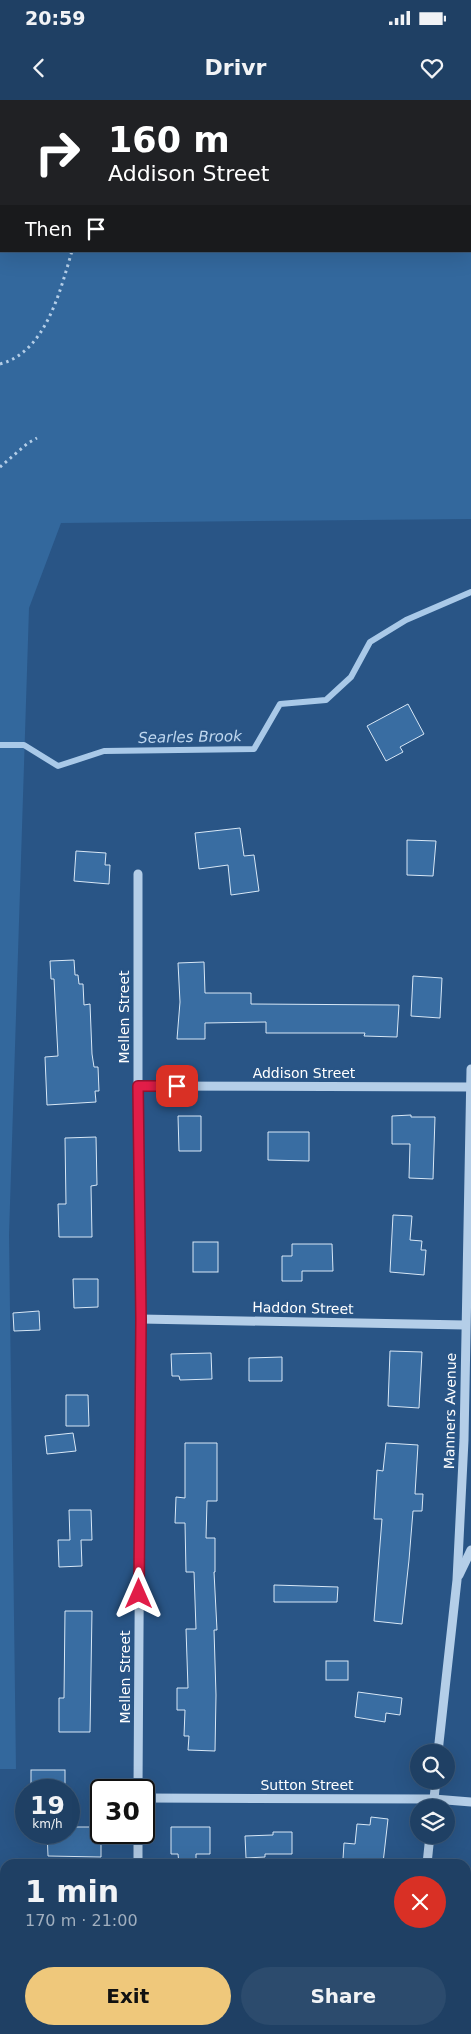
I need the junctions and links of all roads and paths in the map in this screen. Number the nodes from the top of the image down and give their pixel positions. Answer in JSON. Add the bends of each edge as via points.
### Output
{"nodes":[{"id":1,"x":72,"y":252,"type":"edge"},
{"id":2,"x":0,"y":364,"type":"edge"},
{"id":3,"x":37,"y":438,"type":"dead end"},
{"id":4,"x":0,"y":467,"type":"edge"},
{"id":5,"x":138,"y":874,"type":"dead end"},
{"id":6,"x":471,"y":1069,"type":"edge"},
{"id":7,"x":138,"y":1086,"type":"junction"},
{"id":8,"x":471,"y":1087,"type":"edge"},
{"id":9,"x":141,"y":1319,"type":"junction"},
{"id":10,"x":465,"y":1325,"type":"junction"},
{"id":11,"x":471,"y":1550,"type":"edge"},
{"id":12,"x":457,"y":1580,"type":"junction"},
{"id":13,"x":439,"y":1744,"type":"edge"},
{"id":14,"x":138,"y":1779,"type":"edge"},
{"id":15,"x":155,"y":1798,"type":"edge"},
{"id":16,"x":455,"y":1802,"type":"edge"},
{"id":17,"x":471,"y":1802,"type":"edge"},
{"id":18,"x":410,"y":1803,"type":"edge"},
{"id":19,"x":138,"y":1844,"type":"edge"},
{"id":20,"x":429,"y":1844,"type":"edge"},
{"id":21,"x":138,"y":1859,"type":"edge"},
{"id":22,"x":428,"y":1859,"type":"edge"}],
"edges":[{"from":1,"to":2,"type":"path","via":[[48,320],[21,353]]},
{"from":3,"to":4,"type":"path"},
{"from":5,"to":7,"type":"street","name":"Mellen Street"},
{"from":6,"to":8,"type":"street","name":"Manners Avenue"},
{"from":7,"to":8,"type":"street","name":"Addison Street"},
{"from":7,"to":9,"type":"street","name":"Mellen Street"},
{"from":8,"to":10,"type":"street","name":"Manners Avenue"},
{"from":9,"to":10,"type":"street","name":"Haddon Street"},
{"from":9,"to":14,"type":"street","name":"Mellen Street"},
{"from":10,"to":12,"type":"street","name":"Manners Avenue","via":[[464,1440]]},
{"from":11,"to":12,"type":"street"},
{"from":12,"to":13,"type":"street","name":"Manners Avenue"},
{"from":15,"to":18,"type":"street","name":"Sutton Street"},
{"from":16,"to":17,"type":"street","name":"Sutton Street"},
{"from":19,"to":21,"type":"street"},
{"from":20,"to":22,"type":"street"}]}
